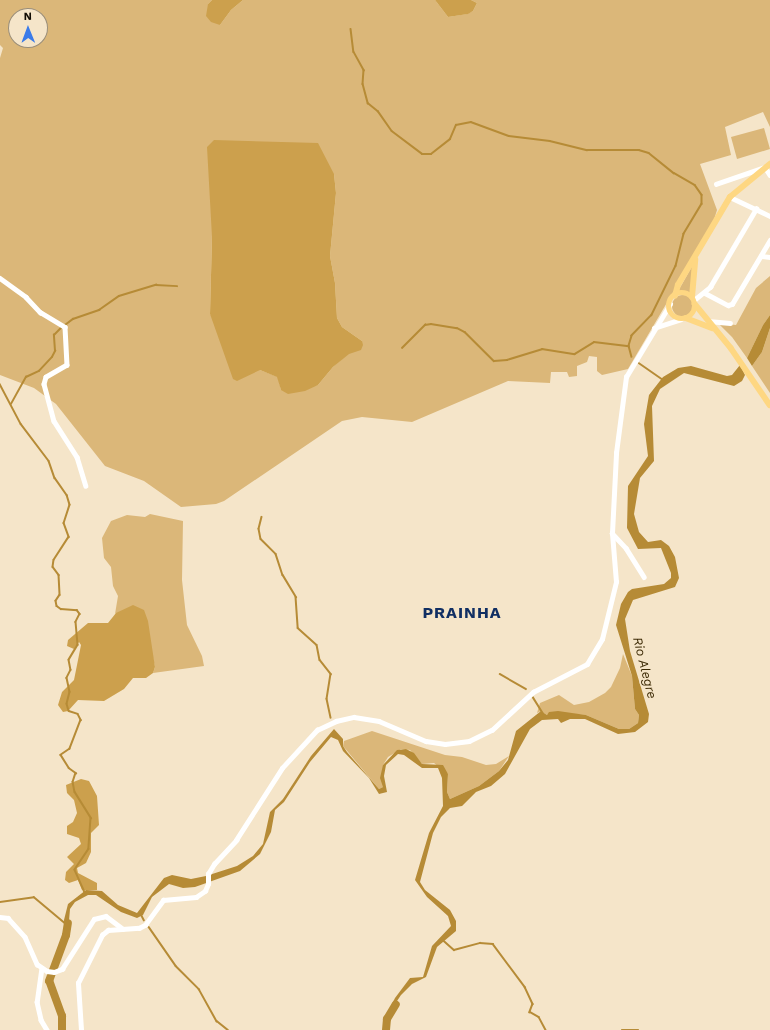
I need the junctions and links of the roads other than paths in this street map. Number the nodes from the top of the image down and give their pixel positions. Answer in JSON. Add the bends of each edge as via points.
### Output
{"nodes":[{"id":1,"x":768,"y":165,"type":"edge"},
{"id":2,"x":770,"y":175,"type":"edge"},
{"id":3,"x":716,"y":184,"type":"dead end"},
{"id":4,"x":730,"y":197,"type":"junction"},
{"id":5,"x":756,"y":209,"type":"junction"},
{"id":6,"x":770,"y":216,"type":"edge"},
{"id":7,"x":770,"y":240,"type":"edge"},
{"id":8,"x":761,"y":256,"type":"junction"},
{"id":9,"x":770,"y":257,"type":"edge"},
{"id":10,"x":695,"y":258,"type":"junction"},
{"id":11,"x":0,"y":278,"type":"edge"},
{"id":12,"x":705,"y":293,"type":"junction"},
{"id":13,"x":675,"y":296,"type":"junction"},
{"id":14,"x":693,"y":301,"type":"junction"},
{"id":15,"x":670,"y":304,"type":"junction"},
{"id":16,"x":683,"y":319,"type":"junction"},
{"id":17,"x":708,"y":321,"type":"junction"},
{"id":18,"x":730,"y":323,"type":"dead end"},
{"id":19,"x":654,"y":328,"type":"junction"},
{"id":20,"x":714,"y":329,"type":"junction"},
{"id":21,"x":770,"y":405,"type":"edge"},
{"id":22,"x":86,"y":486,"type":"dead end"},
{"id":23,"x":612,"y":533,"type":"junction"},
{"id":24,"x":644,"y":577,"type":"dead end"},
{"id":25,"x":0,"y":917,"type":"edge"},
{"id":26,"x":122,"y":929,"type":"junction"},
{"id":27,"x":42,"y":968,"type":"junction"},
{"id":28,"x":48,"y":1030,"type":"edge"},
{"id":29,"x":81,"y":1030,"type":"edge"}],
"edges":[{"from":1,"to":2,"type":"street"},
{"from":1,"to":3,"type":"street"},
{"from":1,"to":4,"type":"main road"},
{"from":4,"to":5,"type":"street"},
{"from":4,"to":10,"type":"main road"},
{"from":5,"to":6,"type":"street"},
{"from":5,"to":12,"type":"street"},
{"from":7,"to":8,"type":"street"},
{"from":8,"to":9,"type":"street"},
{"from":8,"to":12,"type":"street","via":[[730,306]]},
{"from":10,"to":13,"type":"main road","via":[[678,285]]},
{"from":10,"to":14,"type":"main road"},
{"from":11,"to":22,"type":"street","via":[[26,297],[40,312],[65,327],[67,365],[46,377],[44,384],[54,421],[77,457]]},
{"from":12,"to":14,"type":"street"},
{"from":13,"to":14,"type":"main road","via":[[682,294]]},
{"from":13,"to":15,"type":"main road"},
{"from":14,"to":16,"type":"main road","via":[[694,312]]},
{"from":14,"to":17,"type":"main road"},
{"from":15,"to":16,"type":"main road","via":[[674,315]]},
{"from":15,"to":19,"type":"street"},
{"from":16,"to":19,"type":"street"},
{"from":16,"to":20,"type":"main road"},
{"from":17,"to":18,"type":"street"},
{"from":17,"to":20,"type":"main road"},
{"from":19,"to":23,"type":"street","via":[[626,377],[616,453]]},
{"from":20,"to":21,"type":"main road","via":[[738,358]]},
{"from":23,"to":24,"type":"street","via":[[626,548]]},
{"from":23,"to":26,"type":"street","via":[[615,592],[602,639],[587,664],[533,692],[492,730],[469,741],[445,744],[426,740],[379,721],[354,717],[336,721],[317,730],[282,768],[236,840],[208,874],[205,891],[196,897],[163,900],[145,925]]},
{"from":25,"to":27,"type":"street","via":[[8,918],[14,923],[27,942],[33,959]]},
{"from":26,"to":27,"type":"street","via":[[106,916],[94,920],[62,970],[54,972]]},
{"from":26,"to":29,"type":"street","via":[[108,930],[102,935],[78,983]]},
{"from":27,"to":28,"type":"street","via":[[37,1002],[41,1020]]}]}
